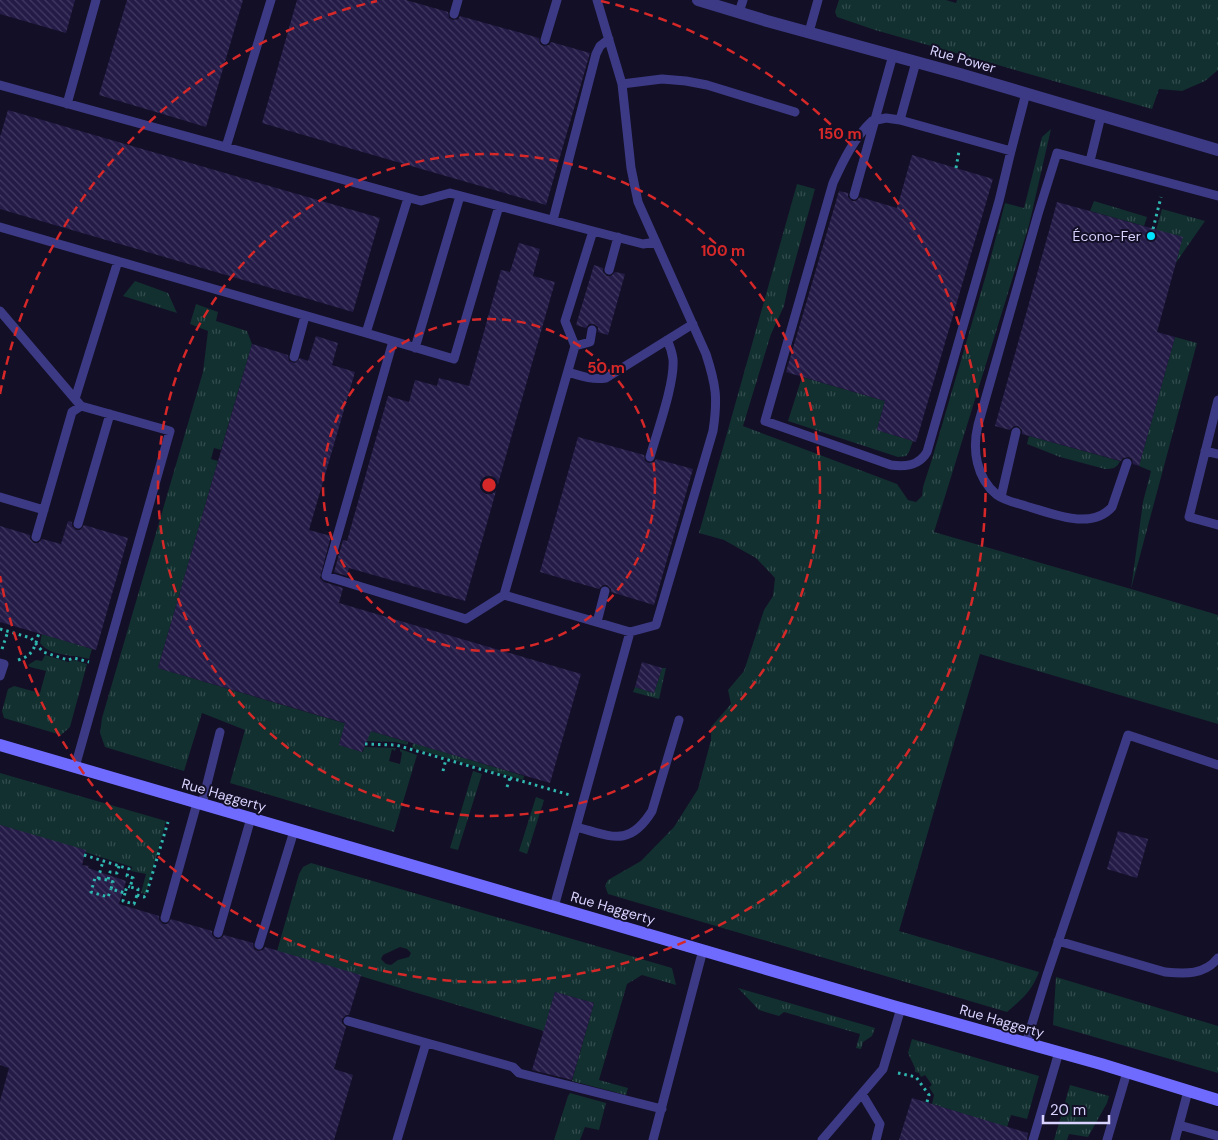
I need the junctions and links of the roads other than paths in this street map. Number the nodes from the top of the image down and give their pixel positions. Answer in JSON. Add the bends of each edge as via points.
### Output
{"nodes":[{"id":1,"x":96,"y":0,"type":"edge"},
{"id":2,"x":271,"y":0,"type":"edge"},
{"id":3,"x":458,"y":0,"type":"edge"},
{"id":4,"x":557,"y":0,"type":"edge"},
{"id":5,"x":597,"y":0,"type":"edge"},
{"id":6,"x":698,"y":0,"type":"edge"},
{"id":7,"x":818,"y":0,"type":"edge"},
{"id":8,"x":741,"y":6,"type":"edge"},
{"id":9,"x":454,"y":14,"type":"dead end"},
{"id":10,"x":809,"y":32,"type":"junction"},
{"id":11,"x":609,"y":39,"type":"junction"},
{"id":12,"x":545,"y":40,"type":"dead end"},
{"id":13,"x":893,"y":56,"type":"junction"},
{"id":14,"x":916,"y":62,"type":"junction"},
{"id":15,"x":622,"y":84,"type":"junction"},
{"id":16,"x":0,"y":85,"type":"edge"},
{"id":17,"x":1026,"y":93,"type":"junction"},
{"id":18,"x":68,"y":104,"type":"junction"},
{"id":19,"x":795,"y":112,"type":"dead end"},
{"id":20,"x":1102,"y":116,"type":"junction"},
{"id":21,"x":875,"y":119,"type":"junction"},
{"id":22,"x":900,"y":120,"type":"junction"},
{"id":23,"x":226,"y":147,"type":"junction"},
{"id":24,"x":1218,"y":150,"type":"edge"},
{"id":25,"x":1012,"y":151,"type":"junction"},
{"id":26,"x":1090,"y":162,"type":"junction"},
{"id":27,"x":854,"y":195,"type":"dead end"},
{"id":28,"x":460,"y":196,"type":"junction"},
{"id":29,"x":1218,"y":196,"type":"edge"},
{"id":30,"x":408,"y":198,"type":"junction"},
{"id":31,"x":499,"y":206,"type":"junction"},
{"id":32,"x":552,"y":220,"type":"junction"},
{"id":33,"x":0,"y":227,"type":"edge"},
{"id":34,"x":593,"y":230,"type":"junction"},
{"id":35,"x":618,"y":238,"type":"junction"},
{"id":36,"x":656,"y":242,"type":"junction"},
{"id":37,"x":118,"y":261,"type":"junction"},
{"id":38,"x":609,"y":270,"type":"dead end"},
{"id":39,"x":0,"y":311,"type":"edge"},
{"id":40,"x":306,"y":316,"type":"junction"},
{"id":41,"x":693,"y":324,"type":"junction"},
{"id":42,"x":592,"y":330,"type":"dead end"},
{"id":43,"x":366,"y":333,"type":"junction"},
{"id":44,"x":668,"y":340,"type":"junction"},
{"id":45,"x":393,"y":341,"type":"junction"},
{"id":46,"x":575,"y":346,"type":"junction"},
{"id":47,"x":414,"y":348,"type":"junction"},
{"id":48,"x":294,"y":357,"type":"dead end"},
{"id":49,"x":568,"y":372,"type":"junction"},
{"id":50,"x":1218,"y":400,"type":"edge"},
{"id":51,"x":78,"y":403,"type":"junction"},
{"id":52,"x":110,"y":414,"type":"junction"},
{"id":53,"x":1016,"y":432,"type":"dead end"},
{"id":54,"x":1205,"y":451,"type":"junction"},
{"id":55,"x":1218,"y":454,"type":"edge"},
{"id":56,"x":650,"y":457,"type":"dead end"},
{"id":57,"x":1127,"y":463,"type":"dead end"},
{"id":58,"x":0,"y":497,"type":"edge"},
{"id":59,"x":1001,"y":497,"type":"junction"},
{"id":60,"x":44,"y":510,"type":"junction"},
{"id":61,"x":78,"y":524,"type":"dead end"},
{"id":62,"x":1218,"y":524,"type":"edge"},
{"id":63,"x":36,"y":537,"type":"dead end"},
{"id":64,"x":605,"y":591,"type":"dead end"},
{"id":65,"x":504,"y":595,"type":"junction"},
{"id":66,"x":597,"y":622,"type":"junction"},
{"id":67,"x":630,"y":632,"type":"junction"},
{"id":68,"x":0,"y":663,"type":"edge"},
{"id":69,"x":0,"y":676,"type":"edge"},
{"id":70,"x":679,"y":720,"type":"dead end"},
{"id":71,"x":220,"y":732,"type":"dead end"},
{"id":72,"x":0,"y":744,"type":"edge"},
{"id":73,"x":1218,"y":765,"type":"edge"},
{"id":74,"x":75,"y":767,"type":"junction"},
{"id":75,"x":200,"y":803,"type":"junction"},
{"id":76,"x":251,"y":818,"type":"junction"},
{"id":77,"x":576,"y":827,"type":"junction"},
{"id":78,"x":294,"y":830,"type":"junction"},
{"id":79,"x":554,"y":907,"type":"junction"},
{"id":80,"x":165,"y":918,"type":"dead end"},
{"id":81,"x":218,"y":933,"type":"dead end"},
{"id":82,"x":1058,"y":941,"type":"junction"},
{"id":83,"x":259,"y":945,"type":"dead end"},
{"id":84,"x":703,"y":950,"type":"junction"},
{"id":85,"x":1218,"y":958,"type":"edge"},
{"id":86,"x":901,"y":1008,"type":"junction"},
{"id":87,"x":348,"y":1021,"type":"dead end"},
{"id":88,"x":426,"y":1042,"type":"junction"},
{"id":89,"x":1026,"y":1043,"type":"junction"},
{"id":90,"x":1059,"y":1052,"type":"junction"},
{"id":91,"x":1127,"y":1072,"type":"junction"},
{"id":92,"x":1188,"y":1091,"type":"junction"},
{"id":93,"x":862,"y":1094,"type":"junction"},
{"id":94,"x":1218,"y":1100,"type":"edge"},
{"id":95,"x":662,"y":1109,"type":"junction"},
{"id":96,"x":1179,"y":1125,"type":"junction"},
{"id":97,"x":1218,"y":1136,"type":"edge"},
{"id":98,"x":397,"y":1140,"type":"edge"},
{"id":99,"x":653,"y":1140,"type":"edge"},
{"id":100,"x":822,"y":1140,"type":"edge"},
{"id":101,"x":876,"y":1140,"type":"edge"},
{"id":102,"x":1033,"y":1140,"type":"edge"},
{"id":103,"x":1107,"y":1140,"type":"edge"},
{"id":104,"x":1175,"y":1140,"type":"edge"}],
"edges":[{"from":1,"to":18,"type":"lane"},
{"from":2,"to":23,"type":"lane"},
{"from":3,"to":9,"type":"lane"},
{"from":4,"to":12,"type":"lane"},
{"from":5,"to":11,"type":"lane"},
{"from":6,"to":8,"type":"street","name":"Rue Power"},
{"from":7,"to":10,"type":"lane"},
{"from":8,"to":10,"type":"street","name":"Rue Power"},
{"from":10,"to":13,"type":"street","name":"Rue Power"},
{"from":11,"to":15,"type":"lane"},
{"from":11,"to":32,"type":"lane","via":[[596,54]]},
{"from":13,"to":14,"type":"street","name":"Rue Power"},
{"from":13,"to":21,"type":"lane"},
{"from":14,"to":17,"type":"street","name":"Rue Power"},
{"from":14,"to":22,"type":"lane"},
{"from":15,"to":19,"type":"lane","via":[[662,79],[686,81]]},
{"from":15,"to":36,"type":"lane","via":[[638,202]]},
{"from":16,"to":18,"type":"lane"},
{"from":17,"to":20,"type":"street","name":"Rue Power"},
{"from":17,"to":25,"type":"lane"},
{"from":18,"to":23,"type":"lane"},
{"from":20,"to":24,"type":"street","name":"Rue Power"},
{"from":20,"to":26,"type":"lane"},
{"from":21,"to":22,"type":"lane"},
{"from":21,"to":25,"type":"lane","via":[[848,151],[833,183],[765,421],[891,465],[916,464],[928,452]]},
{"from":21,"to":27,"type":"lane"},
{"from":22,"to":25,"type":"lane"},
{"from":23,"to":30,"type":"lane"},
{"from":26,"to":29,"type":"lane"},
{"from":26,"to":59,"type":"lane","via":[[1057,153],[978,425],[975,447],[979,467],[989,487]]},
{"from":28,"to":30,"type":"lane","via":[[450,193],[422,201]]},
{"from":28,"to":31,"type":"lane"},
{"from":28,"to":47,"type":"lane"},
{"from":30,"to":43,"type":"lane"},
{"from":31,"to":32,"type":"lane"},
{"from":31,"to":47,"type":"lane","via":[[454,359]]},
{"from":32,"to":34,"type":"lane"},
{"from":33,"to":37,"type":"lane"},
{"from":34,"to":35,"type":"lane"},
{"from":34,"to":46,"type":"lane","via":[[565,321]]},
{"from":35,"to":36,"type":"lane","via":[[643,244]]},
{"from":35,"to":38,"type":"lane"},
{"from":36,"to":41,"type":"lane"},
{"from":37,"to":40,"type":"lane"},
{"from":37,"to":51,"type":"lane"},
{"from":39,"to":51,"type":"lane"},
{"from":40,"to":43,"type":"lane"},
{"from":40,"to":48,"type":"lane"},
{"from":41,"to":44,"type":"lane"},
{"from":41,"to":67,"type":"lane","via":[[714,378],[717,404],[714,430],[656,625]]},
{"from":42,"to":46,"type":"lane","via":[[590,342]]},
{"from":43,"to":45,"type":"lane"},
{"from":44,"to":49,"type":"lane","via":[[606,378],[587,378]]},
{"from":44,"to":56,"type":"lane","via":[[673,368]]},
{"from":45,"to":47,"type":"lane"},
{"from":45,"to":65,"type":"lane","via":[[326,576],[466,618]]},
{"from":46,"to":49,"type":"lane"},
{"from":49,"to":65,"type":"lane"},
{"from":50,"to":54,"type":"lane"},
{"from":51,"to":52,"type":"lane"},
{"from":51,"to":60,"type":"lane","via":[[72,412]]},
{"from":52,"to":61,"type":"lane"},
{"from":52,"to":74,"type":"lane","via":[[170,431]]},
{"from":53,"to":59,"type":"lane"},
{"from":54,"to":55,"type":"lane"},
{"from":54,"to":62,"type":"lane","via":[[1189,516]]},
{"from":57,"to":59,"type":"lane","via":[[1112,507],[1095,518],[1079,519],[1053,514]]},
{"from":58,"to":60,"type":"lane"},
{"from":60,"to":63,"type":"lane"},
{"from":64,"to":66,"type":"lane"},
{"from":65,"to":66,"type":"lane"},
{"from":66,"to":67,"type":"lane"},
{"from":67,"to":77,"type":"lane"},
{"from":68,"to":69,"type":"lane","via":[[4,664]]},
{"from":70,"to":77,"type":"lane","via":[[652,811],[644,824],[620,837]]},
{"from":71,"to":75,"type":"lane"},
{"from":72,"to":74,"type":"street","name":"Rue Haggerty"},
{"from":73,"to":82,"type":"lane","via":[[1128,734]]},
{"from":74,"to":75,"type":"street","name":"Rue Haggerty"},
{"from":75,"to":76,"type":"street","name":"Rue Haggerty"},
{"from":75,"to":80,"type":"lane"},
{"from":76,"to":78,"type":"street","name":"Rue Haggerty"},
{"from":76,"to":81,"type":"lane"},
{"from":77,"to":79,"type":"lane"},
{"from":78,"to":79,"type":"street","name":"Rue Haggerty"},
{"from":78,"to":83,"type":"lane"},
{"from":79,"to":84,"type":"street","name":"Rue Haggerty"},
{"from":82,"to":85,"type":"lane","via":[[1181,974],[1206,969]]},
{"from":82,"to":89,"type":"lane"},
{"from":84,"to":86,"type":"street","name":"Rue Haggerty"},
{"from":84,"to":95,"type":"lane"},
{"from":86,"to":89,"type":"street","name":"Rue Haggerty"},
{"from":86,"to":93,"type":"lane","via":[[883,1069]]},
{"from":87,"to":88,"type":"lane"},
{"from":88,"to":95,"type":"lane","via":[[513,1067],[519,1073],[552,1078]]},
{"from":88,"to":98,"type":"lane"},
{"from":89,"to":90,"type":"street","name":"Rue Haggerty"},
{"from":90,"to":91,"type":"street","name":"Rue Haggerty"},
{"from":90,"to":102,"type":"lane"},
{"from":91,"to":92,"type":"street","name":"Rue Haggerty"},
{"from":91,"to":103,"type":"lane"},
{"from":92,"to":94,"type":"street","name":"Rue Haggerty"},
{"from":92,"to":96,"type":"lane"},
{"from":93,"to":100,"type":"lane"},
{"from":93,"to":101,"type":"lane","via":[[880,1124]]},
{"from":95,"to":99,"type":"lane"},
{"from":96,"to":97,"type":"lane"},
{"from":96,"to":104,"type":"lane"}]}
